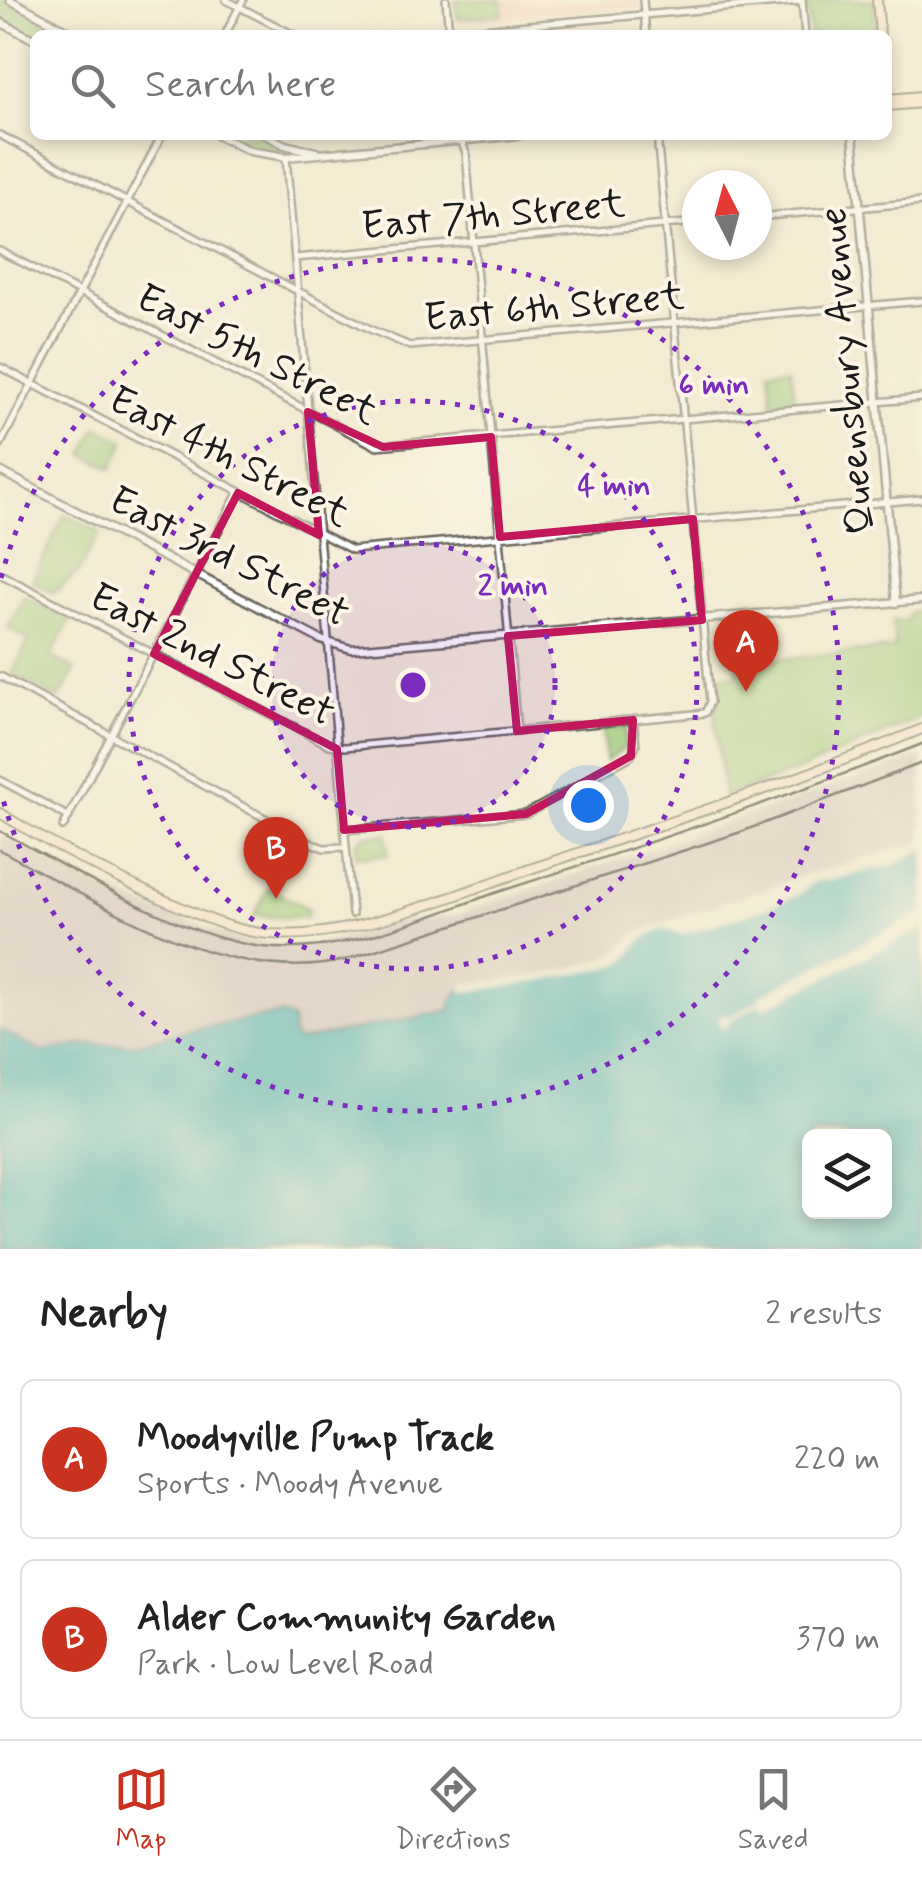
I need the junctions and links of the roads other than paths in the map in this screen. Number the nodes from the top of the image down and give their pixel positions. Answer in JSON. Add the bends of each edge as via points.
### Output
{"nodes":[{"id":1,"x":10,"y":0,"type":"edge"},
{"id":2,"x":226,"y":0,"type":"edge"},
{"id":3,"x":446,"y":0,"type":"edge"},
{"id":4,"x":643,"y":0,"type":"edge"},
{"id":5,"x":802,"y":0,"type":"edge"},
{"id":6,"x":877,"y":0,"type":"edge"},
{"id":7,"x":241,"y":3,"type":"edge"},
{"id":8,"x":644,"y":16,"type":"junction"},
{"id":9,"x":0,"y":22,"type":"edge"},
{"id":10,"x":67,"y":30,"type":"edge"},
{"id":11,"x":228,"y":30,"type":"edge"},
{"id":12,"x":286,"y":30,"type":"edge"},
{"id":13,"x":449,"y":30,"type":"edge"},
{"id":14,"x":483,"y":30,"type":"edge"},
{"id":15,"x":645,"y":30,"type":"edge"},
{"id":16,"x":805,"y":30,"type":"edge"},
{"id":17,"x":880,"y":30,"type":"edge"},
{"id":18,"x":30,"y":37,"type":"edge"},
{"id":19,"x":922,"y":96,"type":"edge"},
{"id":20,"x":892,"y":98,"type":"edge"},
{"id":21,"x":922,"y":104,"type":"edge"},
{"id":22,"x":892,"y":106,"type":"edge"},
{"id":23,"x":0,"y":135,"type":"edge"},
{"id":24,"x":159,"y":140,"type":"edge"},
{"id":25,"x":227,"y":140,"type":"edge"},
{"id":26,"x":276,"y":140,"type":"edge"},
{"id":27,"x":439,"y":140,"type":"edge"},
{"id":28,"x":460,"y":140,"type":"edge"},
{"id":29,"x":658,"y":140,"type":"edge"},
{"id":30,"x":853,"y":140,"type":"edge"},
{"id":31,"x":317,"y":152,"type":"junction"},
{"id":32,"x":286,"y":158,"type":"junction"},
{"id":33,"x":128,"y":202,"type":"junction"},
{"id":34,"x":922,"y":202,"type":"edge"},
{"id":35,"x":860,"y":207,"type":"junction"},
{"id":36,"x":772,"y":216,"type":"edge"},
{"id":37,"x":682,"y":223,"type":"edge"},
{"id":38,"x":666,"y":225,"type":"junction"},
{"id":39,"x":473,"y":242,"type":"junction"},
{"id":40,"x":0,"y":251,"type":"edge"},
{"id":41,"x":295,"y":258,"type":"junction"},
{"id":42,"x":297,"y":291,"type":"junction"},
{"id":43,"x":80,"y":293,"type":"junction"},
{"id":44,"x":922,"y":301,"type":"edge"},
{"id":45,"x":869,"y":305,"type":"junction"},
{"id":46,"x":675,"y":322,"type":"junction"},
{"id":47,"x":482,"y":340,"type":"junction"},
{"id":48,"x":0,"y":367,"type":"edge"},
{"id":49,"x":32,"y":383,"type":"junction"},
{"id":50,"x":922,"y":398,"type":"edge"},
{"id":51,"x":878,"y":402,"type":"junction"},
{"id":52,"x":308,"y":412,"type":"junction"},
{"id":53,"x":684,"y":420,"type":"junction"},
{"id":54,"x":491,"y":437,"type":"junction"},
{"id":55,"x":0,"y":445,"type":"edge"},
{"id":56,"x":0,"y":472,"type":"edge"},
{"id":57,"x":238,"y":493,"type":"junction"},
{"id":58,"x":922,"y":499,"type":"edge"},
{"id":59,"x":886,"y":502,"type":"junction"},
{"id":60,"x":693,"y":519,"type":"junction"},
{"id":61,"x":319,"y":535,"type":"junction"},
{"id":62,"x":500,"y":537,"type":"junction"},
{"id":63,"x":0,"y":574,"type":"edge"},
{"id":64,"x":195,"y":574,"type":"junction"},
{"id":65,"x":922,"y":600,"type":"edge"},
{"id":66,"x":896,"y":602,"type":"junction"},
{"id":67,"x":702,"y":620,"type":"junction"},
{"id":68,"x":508,"y":636,"type":"junction"},
{"id":69,"x":329,"y":643,"type":"junction"},
{"id":70,"x":154,"y":654,"type":"junction"},
{"id":71,"x":0,"y":676,"type":"edge"},
{"id":72,"x":633,"y":720,"type":"junction"},
{"id":73,"x":922,"y":729,"type":"edge"},
{"id":74,"x":517,"y":731,"type":"junction"},
{"id":75,"x":111,"y":735,"type":"junction"},
{"id":76,"x":336,"y":747,"type":"junction"},
{"id":77,"x":0,"y":780,"type":"edge"},
{"id":78,"x":0,"y":812,"type":"edge"},
{"id":79,"x":69,"y":817,"type":"junction"},
{"id":80,"x":63,"y":827,"type":"dead end"},
{"id":81,"x":344,"y":830,"type":"junction"},
{"id":82,"x":345,"y":847,"type":"junction"},
{"id":83,"x":352,"y":914,"type":"dead end"}],
"edges":[{"from":1,"to":10,"type":"street"},
{"from":2,"to":7,"type":"street"},
{"from":3,"to":13,"type":"street"},
{"from":4,"to":8,"type":"street"},
{"from":5,"to":8,"type":"street"},
{"from":5,"to":16,"type":"street"},
{"from":6,"to":17,"type":"main road"},
{"from":7,"to":11,"type":"street"},
{"from":7,"to":12,"type":"street"},
{"from":8,"to":14,"type":"street"},
{"from":8,"to":15,"type":"street"},
{"from":9,"to":18,"type":"street"},
{"from":19,"to":20,"type":"main road"},
{"from":21,"to":22,"type":"main road"},
{"from":23,"to":33,"type":"street","name":"East 6th Street"},
{"from":24,"to":33,"type":"street"},
{"from":25,"to":32,"type":"street"},
{"from":26,"to":31,"type":"street"},
{"from":27,"to":31,"type":"street"},
{"from":28,"to":39,"type":"street"},
{"from":29,"to":38,"type":"street"},
{"from":30,"to":35,"type":"street","name":"Queensbury Avenue"},
{"from":31,"to":32,"type":"street"},
{"from":32,"to":41,"type":"street"},
{"from":33,"to":42,"type":"street","name":"East 6th Street"},
{"from":33,"to":43,"type":"street"},
{"from":34,"to":35,"type":"street"},
{"from":35,"to":36,"type":"street"},
{"from":35,"to":45,"type":"street","name":"Queensbury Avenue"},
{"from":37,"to":38,"type":"street","name":"East 7th Street"},
{"from":38,"to":39,"type":"street","name":"East 7th Street"},
{"from":38,"to":46,"type":"street"},
{"from":39,"to":41,"type":"street","name":"East 7th Street"},
{"from":39,"to":47,"type":"street"},
{"from":40,"to":43,"type":"street","name":"East 5th Street"},
{"from":41,"to":42,"type":"street"},
{"from":42,"to":47,"type":"street","name":"East 6th Street","via":[[403,344]]},
{"from":42,"to":52,"type":"street"},
{"from":43,"to":49,"type":"street"},
{"from":43,"to":52,"type":"street","name":"East 5th Street"},
{"from":44,"to":45,"type":"street","name":"East 6th Street"},
{"from":45,"to":46,"type":"street","name":"East 6th Street"},
{"from":45,"to":51,"type":"street","name":"Queensbury Avenue"},
{"from":46,"to":47,"type":"street","name":"East 6th Street"},
{"from":46,"to":53,"type":"street"},
{"from":47,"to":54,"type":"street"},
{"from":48,"to":49,"type":"street","name":"East 4th Street"},
{"from":49,"to":55,"type":"street"},
{"from":49,"to":57,"type":"street","name":"East 4th Street"},
{"from":50,"to":51,"type":"street","name":"East 5th Street"},
{"from":51,"to":53,"type":"street","name":"East 5th Street"},
{"from":51,"to":59,"type":"street","name":"Queensbury Avenue"},
{"from":52,"to":54,"type":"street","name":"East 5th Street","via":[[382,447]]},
{"from":52,"to":61,"type":"street"},
{"from":53,"to":54,"type":"street","name":"East 5th Street"},
{"from":53,"to":60,"type":"street"},
{"from":54,"to":62,"type":"street"},
{"from":56,"to":64,"type":"street","name":"East 3rd Street"},
{"from":57,"to":61,"type":"street","name":"East 4th Street"},
{"from":57,"to":64,"type":"street"},
{"from":58,"to":59,"type":"street","name":"East 4th Street"},
{"from":59,"to":60,"type":"street","name":"East 4th Street"},
{"from":59,"to":66,"type":"street","name":"Queensbury Avenue"},
{"from":60,"to":62,"type":"street","name":"East 4th Street"},
{"from":60,"to":67,"type":"street"},
{"from":61,"to":62,"type":"street","name":"East 4th Street","via":[[352,550]]},
{"from":61,"to":69,"type":"street"},
{"from":62,"to":68,"type":"street"},
{"from":63,"to":70,"type":"street","name":"East 2nd Street"},
{"from":64,"to":69,"type":"street","name":"East 3rd Street"},
{"from":64,"to":70,"type":"street"},
{"from":65,"to":66,"type":"street","name":"East 3rd Street"},
{"from":66,"to":67,"type":"street","name":"East 3rd Street"},
{"from":67,"to":68,"type":"street","name":"East 3rd Street"},
{"from":67,"to":72,"type":"street","name":"East 2nd Street","via":[[706,710]]},
{"from":68,"to":69,"type":"street","name":"East 3rd Street","via":[[359,650]]},
{"from":68,"to":74,"type":"street"},
{"from":69,"to":76,"type":"street"},
{"from":70,"to":75,"type":"street"},
{"from":70,"to":76,"type":"street","name":"East 2nd Street"},
{"from":71,"to":75,"type":"street"},
{"from":72,"to":74,"type":"street","name":"East 2nd Street"},
{"from":72,"to":81,"type":"street","via":[[631,756],[531,812]]},
{"from":73,"to":78,"type":"main road","via":[[692,816],[368,922],[299,936],[208,920],[110,875]]},
{"from":74,"to":76,"type":"street","name":"East 2nd Street"},
{"from":75,"to":79,"type":"street"},
{"from":75,"to":82,"type":"street","via":[[312,844]]},
{"from":76,"to":81,"type":"street"},
{"from":77,"to":79,"type":"street"},
{"from":79,"to":80,"type":"street"},
{"from":81,"to":82,"type":"street"},
{"from":82,"to":83,"type":"street"}]}
